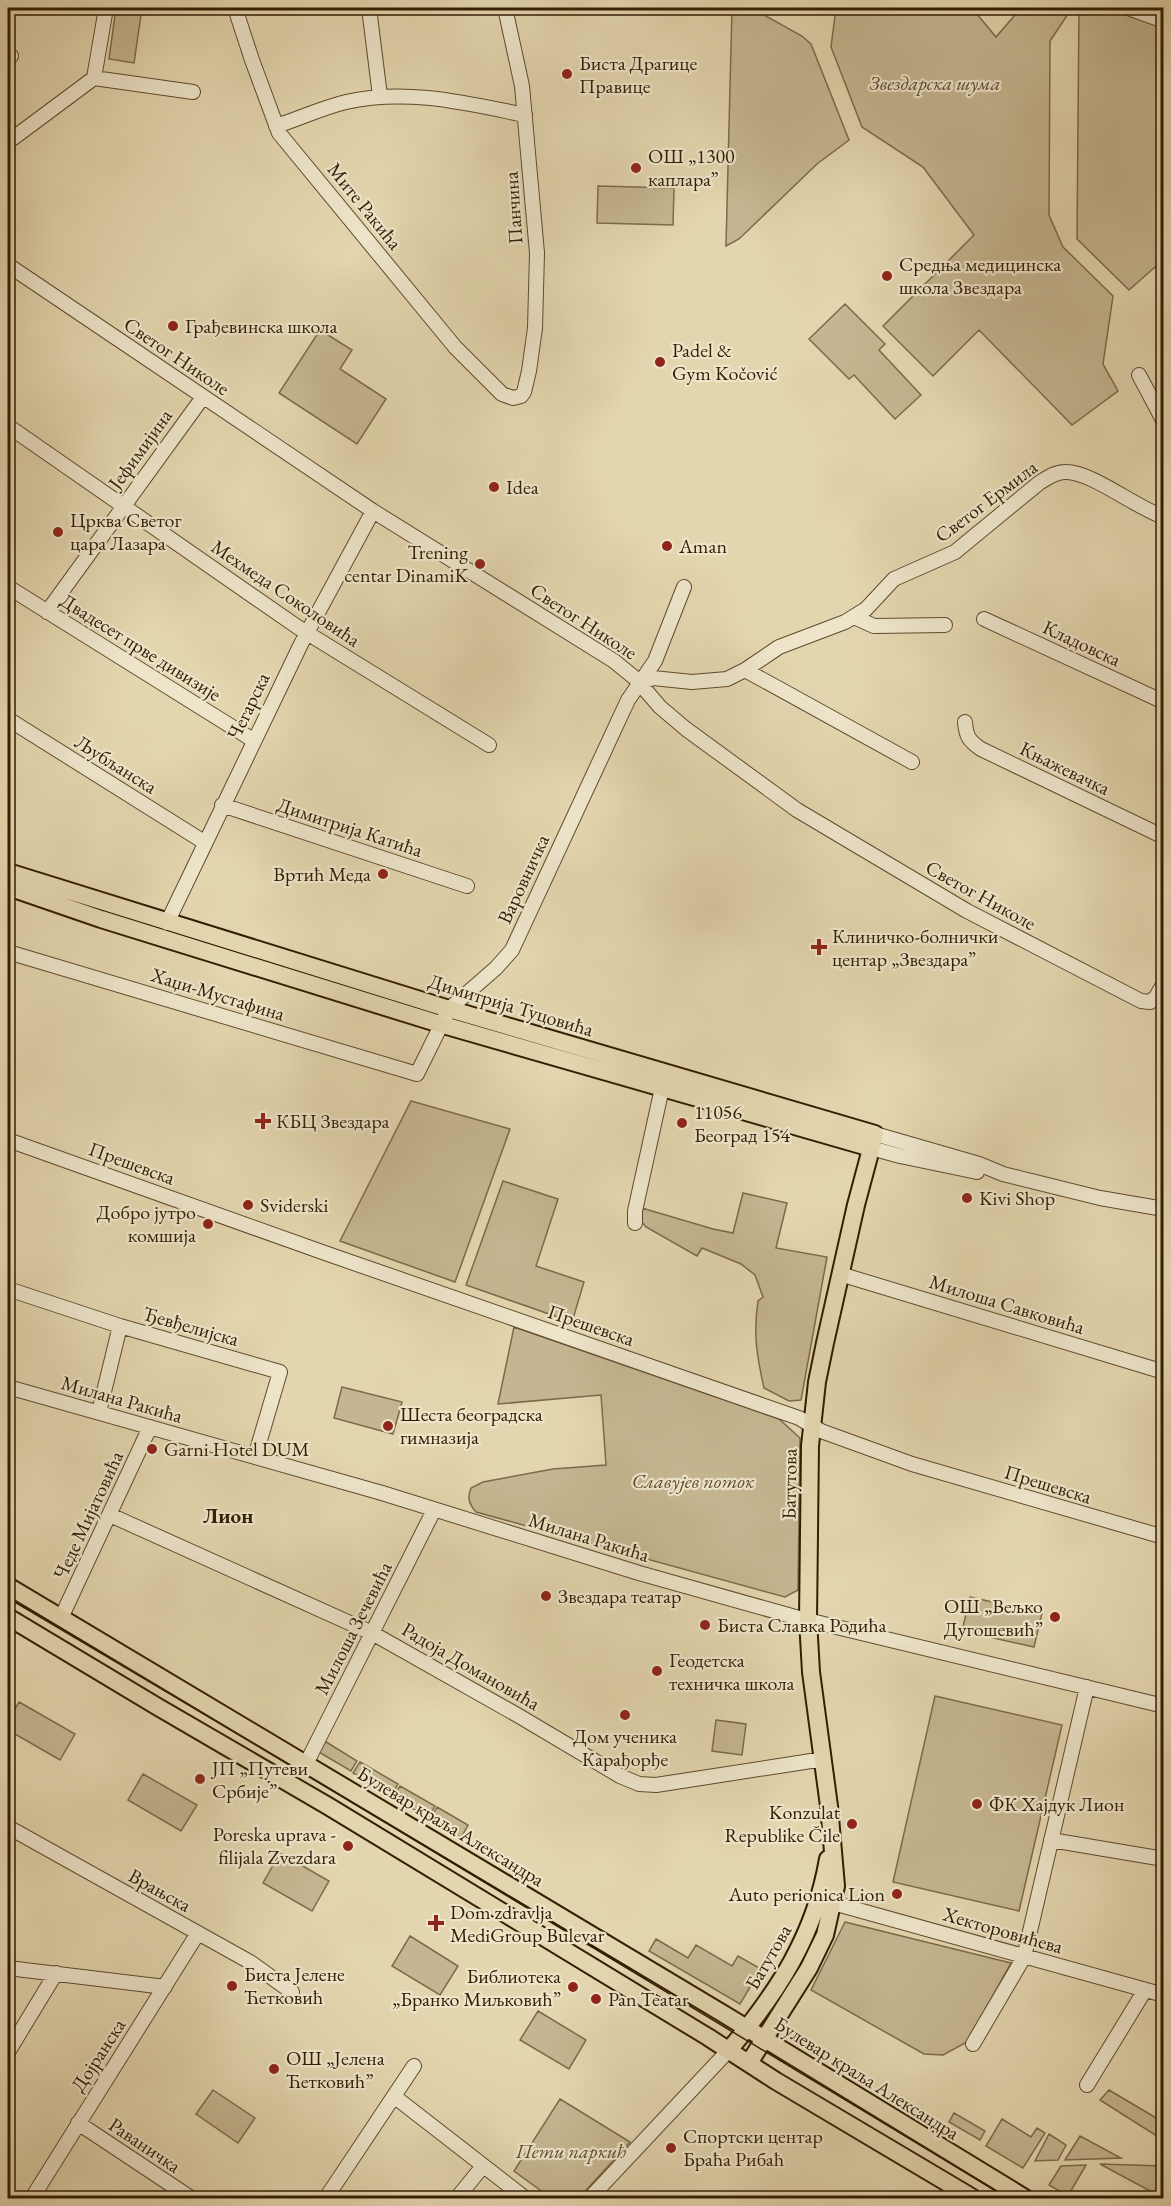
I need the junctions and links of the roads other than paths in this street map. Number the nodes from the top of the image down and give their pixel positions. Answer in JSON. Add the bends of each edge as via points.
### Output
{"nodes":[{"id":1,"x":106,"y":8,"type":"edge"},
{"id":2,"x":235,"y":8,"type":"edge"},
{"id":3,"x":369,"y":8,"type":"edge"},
{"id":4,"x":505,"y":8,"type":"edge"},
{"id":5,"x":1128,"y":8,"type":"edge"},
{"id":6,"x":1164,"y":21,"type":"edge"},
{"id":7,"x":94,"y":78,"type":"junction"},
{"id":8,"x":193,"y":92,"type":"dead end"},
{"id":9,"x":380,"y":96,"type":"junction"},
{"id":10,"x":525,"y":115,"type":"junction"},
{"id":11,"x":276,"y":126,"type":"junction"},
{"id":12,"x":8,"y":142,"type":"edge"},
{"id":13,"x":8,"y":265,"type":"edge"},
{"id":14,"x":1138,"y":375,"type":"dead end"},
{"id":15,"x":202,"y":397,"type":"junction"},
{"id":16,"x":513,"y":398,"type":"joint"},
{"id":17,"x":1164,"y":422,"type":"edge"},
{"id":18,"x":8,"y":426,"type":"edge"},
{"id":19,"x":123,"y":507,"type":"junction"},
{"id":20,"x":373,"y":512,"type":"junction"},
{"id":21,"x":1164,"y":517,"type":"edge"},
{"id":22,"x":8,"y":587,"type":"edge"},
{"id":23,"x":684,"y":587,"type":"dead end"},
{"id":24,"x":47,"y":612,"type":"junction"},
{"id":25,"x":854,"y":617,"type":"junction"},
{"id":26,"x":984,"y":619,"type":"dead end"},
{"id":27,"x":945,"y":625,"type":"dead end"},
{"id":28,"x":307,"y":632,"type":"junction"},
{"id":29,"x":745,"y":670,"type":"junction"},
{"id":30,"x":640,"y":683,"type":"junction"},
{"id":31,"x":1164,"y":702,"type":"edge"},
{"id":32,"x":8,"y":719,"type":"edge"},
{"id":33,"x":965,"y":722,"type":"dead end"},
{"id":34,"x":253,"y":740,"type":"junction"},
{"id":35,"x":489,"y":745,"type":"dead end"},
{"id":36,"x":912,"y":762,"type":"dead end"},
{"id":37,"x":222,"y":805,"type":"junction"},
{"id":38,"x":1164,"y":837,"type":"edge"},
{"id":39,"x":204,"y":842,"type":"junction"},
{"id":40,"x":8,"y":872,"type":"edge"},
{"id":41,"x":467,"y":886,"type":"dead end"},
{"id":42,"x":8,"y":887,"type":"edge"},
{"id":43,"x":166,"y":923,"type":"junction"},
{"id":44,"x":8,"y":952,"type":"edge"},
{"id":45,"x":1164,"y":983,"type":"edge"},
{"id":46,"x":449,"y":1009,"type":"junction"},
{"id":47,"x":440,"y":1024,"type":"junction"},
{"id":48,"x":417,"y":1074,"type":"joint"},
{"id":49,"x":662,"y":1088,"type":"junction"},
{"id":50,"x":8,"y":1140,"type":"edge"},
{"id":51,"x":873,"y":1141,"type":"junction"},
{"id":52,"x":1164,"y":1209,"type":"edge"},
{"id":53,"x":635,"y":1223,"type":"dead end"},
{"id":54,"x":840,"y":1274,"type":"junction"},
{"id":55,"x":8,"y":1289,"type":"edge"},
{"id":56,"x":120,"y":1326,"type":"junction"},
{"id":57,"x":1164,"y":1372,"type":"edge"},
{"id":58,"x":8,"y":1387,"type":"edge"},
{"id":59,"x":99,"y":1412,"type":"junction"},
{"id":60,"x":812,"y":1425,"type":"junction"},
{"id":61,"x":150,"y":1428,"type":"junction"},
{"id":62,"x":255,"y":1457,"type":"junction"},
{"id":63,"x":434,"y":1510,"type":"junction"},
{"id":64,"x":110,"y":1515,"type":"junction"},
{"id":65,"x":1164,"y":1537,"type":"edge"},
{"id":66,"x":8,"y":1586,"type":"edge"},
{"id":67,"x":8,"y":1617,"type":"edge"},
{"id":68,"x":60,"y":1618,"type":"junction"},
{"id":69,"x":807,"y":1620,"type":"junction"},
{"id":70,"x":372,"y":1633,"type":"junction"},
{"id":71,"x":1087,"y":1687,"type":"junction"},
{"id":72,"x":1164,"y":1706,"type":"edge"},
{"id":73,"x":822,"y":1761,"type":"junction"},
{"id":74,"x":306,"y":1764,"type":"junction"},
{"id":75,"x":8,"y":1827,"type":"edge"},
{"id":76,"x":1051,"y":1840,"type":"junction"},
{"id":77,"x":831,"y":1841,"type":"junction"},
{"id":78,"x":1164,"y":1859,"type":"edge"},
{"id":79,"x":833,"y":1903,"type":"junction"},
{"id":80,"x":198,"y":1933,"type":"junction"},
{"id":81,"x":1024,"y":1957,"type":"junction"},
{"id":82,"x":8,"y":1968,"type":"edge"},
{"id":83,"x":56,"y":1973,"type":"junction"},
{"id":84,"x":165,"y":1987,"type":"junction"},
{"id":85,"x":1145,"y":1990,"type":"junction"},
{"id":86,"x":292,"y":1992,"type":"dead end"},
{"id":87,"x":1164,"y":1995,"type":"edge"},
{"id":88,"x":747,"y":2028,"type":"junction"},
{"id":89,"x":764,"y":2039,"type":"junction"},
{"id":90,"x":973,"y":2044,"type":"dead end"},
{"id":91,"x":729,"y":2050,"type":"junction"},
{"id":92,"x":8,"y":2052,"type":"edge"},
{"id":93,"x":749,"y":2063,"type":"junction"},
{"id":94,"x":414,"y":2066,"type":"dead end"},
{"id":95,"x":1088,"y":2085,"type":"dead end"},
{"id":96,"x":395,"y":2097,"type":"junction"},
{"id":97,"x":78,"y":2123,"type":"junction"},
{"id":98,"x":483,"y":2166,"type":"junction"},
{"id":99,"x":32,"y":2199,"type":"edge"},
{"id":100,"x":191,"y":2199,"type":"edge"},
{"id":101,"x":326,"y":2199,"type":"edge"},
{"id":102,"x":457,"y":2199,"type":"edge"},
{"id":103,"x":525,"y":2199,"type":"edge"},
{"id":104,"x":590,"y":2199,"type":"edge"},
{"id":105,"x":974,"y":2199,"type":"edge"},
{"id":106,"x":1025,"y":2199,"type":"edge"}],
"edges":[{"from":1,"to":7,"type":"street"},
{"from":2,"to":11,"type":"street","name":"Мите Ракића"},
{"from":3,"to":9,"type":"street"},
{"from":4,"to":10,"type":"street","name":"Панчина"},
{"from":5,"to":6,"type":"street"},
{"from":7,"to":8,"type":"street"},
{"from":7,"to":12,"type":"street"},
{"from":9,"to":10,"type":"street","via":[[423,97]]},
{"from":9,"to":11,"type":"street","via":[[322,108]]},
{"from":10,"to":16,"type":"street","name":"Панчина","via":[[537,296],[525,388],[521,396]]},
{"from":11,"to":16,"type":"street","name":"Мите Ракића","via":[[455,347],[502,394]]},
{"from":13,"to":15,"type":"street","name":"Светог Николе"},
{"from":14,"to":17,"type":"street"},
{"from":15,"to":19,"type":"street","name":"Јефимијина"},
{"from":15,"to":20,"type":"street","name":"Светог Николе"},
{"from":18,"to":19,"type":"street","name":"Мехмеда Соколовића"},
{"from":19,"to":24,"type":"street","name":"Јефимијина"},
{"from":19,"to":28,"type":"street","name":"Мехмеда Соколовића"},
{"from":20,"to":28,"type":"street","name":"Чегарска"},
{"from":20,"to":30,"type":"street","name":"Светог Николе","via":[[614,661]]},
{"from":21,"to":25,"type":"street","name":"Светог Ермила","via":[[1088,478],[1072,472],[1053,474],[956,552],[894,579],[867,609]]},
{"from":22,"to":24,"type":"street","name":"Двадесет прве дивизије"},
{"from":23,"to":30,"type":"street","name":"Варовничка","via":[[655,661]]},
{"from":24,"to":34,"type":"street","name":"Двадесет прве дивизије"},
{"from":25,"to":27,"type":"street","via":[[874,626]]},
{"from":25,"to":29,"type":"street","name":"Светог Ермила","via":[[779,647]]},
{"from":26,"to":31,"type":"street","name":"Кладовска"},
{"from":28,"to":34,"type":"street","name":"Чегарска"},
{"from":28,"to":35,"type":"street","name":"Мехмеда Соколовића"},
{"from":29,"to":30,"type":"street","name":"Светог Ермила","via":[[716,681],[653,678]]},
{"from":29,"to":36,"type":"street"},
{"from":30,"to":45,"type":"street","name":"Светог Николе","via":[[686,729],[797,810],[985,921],[1141,1001],[1150,1002]]},
{"from":30,"to":46,"type":"street","name":"Варовничка","via":[[628,700],[512,950]]},
{"from":32,"to":39,"type":"street","name":"Љубљанска"},
{"from":33,"to":38,"type":"street","name":"Књажевачка","via":[[970,742],[981,749]]},
{"from":34,"to":37,"type":"street","name":"Чегарска"},
{"from":37,"to":39,"type":"street","name":"Чегарска"},
{"from":37,"to":41,"type":"street","name":"Димитрија Катића"},
{"from":39,"to":43,"type":"street","name":"Чегарска"},
{"from":40,"to":43,"type":"main road","name":"Димитрија Туцовића"},
{"from":42,"to":47,"type":"main road","name":"Димитрија Туцовића"},
{"from":43,"to":46,"type":"main road","name":"Димитрија Туцовића"},
{"from":44,"to":48,"type":"street","name":"Хаџи-Мустафина"},
{"from":46,"to":47,"type":"street","name":"Варовничка"},
{"from":46,"to":51,"type":"main road","name":"Димитрија Туцовића"},
{"from":47,"to":48,"type":"street","name":"Варовничка"},
{"from":47,"to":49,"type":"main road","name":"Димитрија Туцовића"},
{"from":49,"to":51,"type":"main road","name":"Димитрија Туцовића"},
{"from":49,"to":53,"type":"street"},
{"from":50,"to":60,"type":"street","name":"Прешевска"},
{"from":51,"to":52,"type":"street","name":"Димитрија Туцовића","via":[[979,1164],[1003,1174],[1100,1198]]},
{"from":51,"to":54,"type":"main road","name":"Батутова"},
{"from":54,"to":57,"type":"street","name":"Милоша Савковића"},
{"from":54,"to":60,"type":"main road","name":"Батутова"},
{"from":55,"to":56,"type":"street","name":"Ђевђелијска"},
{"from":56,"to":59,"type":"street"},
{"from":56,"to":62,"type":"street","name":"Ђевђелијска","via":[[280,1372]]},
{"from":58,"to":59,"type":"street","name":"Милана Ракића"},
{"from":59,"to":61,"type":"street","name":"Милана Ракића"},
{"from":60,"to":65,"type":"street","name":"Прешевска","via":[[912,1464]]},
{"from":60,"to":69,"type":"main road","name":"Батутова"},
{"from":61,"to":62,"type":"street","name":"Милана Ракића"},
{"from":61,"to":64,"type":"street","name":"Чеде Мијатовића"},
{"from":62,"to":63,"type":"street","name":"Милана Ракића"},
{"from":63,"to":69,"type":"street","name":"Милана Ракића"},
{"from":63,"to":70,"type":"street","name":"Милоша Зечевића"},
{"from":64,"to":68,"type":"street","name":"Чеде Мијатовића"},
{"from":64,"to":70,"type":"street","name":"Радоја Домановића"},
{"from":66,"to":68,"type":"main road","name":"Булевар краља Александра"},
{"from":67,"to":91,"type":"main road"},
{"from":68,"to":74,"type":"main road","name":"Булевар краља Александра"},
{"from":69,"to":71,"type":"street","name":"Милана Ракића"},
{"from":69,"to":73,"type":"main road","name":"Батутова"},
{"from":70,"to":73,"type":"street","name":"Радоја Домановића","via":[[639,1784],[656,1785]]},
{"from":70,"to":74,"type":"street","name":"Милоша Зечевића"},
{"from":71,"to":72,"type":"street","name":"Милана Ракића"},
{"from":71,"to":76,"type":"street"},
{"from":73,"to":77,"type":"main road","name":"Батутова"},
{"from":74,"to":88,"type":"main road","name":"Булевар краља Александра"},
{"from":75,"to":80,"type":"street","name":"Врањска"},
{"from":76,"to":78,"type":"street"},
{"from":76,"to":81,"type":"street"},
{"from":77,"to":79,"type":"main road","name":"Батутова","via":[[836,1886]]},
{"from":77,"to":88,"type":"main road","name":"Батутова","via":[[822,1891],[810,1926],[777,1987]]},
{"from":79,"to":81,"type":"street","name":"Хекторовићева"},
{"from":79,"to":89,"type":"main road","name":"Батутова","via":[[825,1935],[809,1968]]},
{"from":80,"to":84,"type":"street","name":"Дојранска"},
{"from":80,"to":86,"type":"street","name":"Врањска","via":[[250,1962]]},
{"from":81,"to":85,"type":"street","name":"Хекторовићева"},
{"from":81,"to":90,"type":"street"},
{"from":82,"to":83,"type":"street"},
{"from":83,"to":84,"type":"street"},
{"from":83,"to":92,"type":"street"},
{"from":84,"to":97,"type":"street","name":"Дојранска"},
{"from":85,"to":87,"type":"street","name":"Хекторовићева"},
{"from":85,"to":95,"type":"street"},
{"from":88,"to":89,"type":"main road","name":"Булевар краља Александра"},
{"from":88,"to":91,"type":"main road","name":"Батутова"},
{"from":89,"to":93,"type":"main road","name":"Батутова"},
{"from":89,"to":106,"type":"main road","name":"Булевар краља Александра"},
{"from":91,"to":93,"type":"main road"},
{"from":91,"to":104,"type":"street"},
{"from":93,"to":105,"type":"main road"},
{"from":94,"to":96,"type":"street"},
{"from":96,"to":98,"type":"street"},
{"from":96,"to":101,"type":"street"},
{"from":97,"to":99,"type":"street","name":"Дојранска"},
{"from":97,"to":100,"type":"street","name":"Раваничка"},
{"from":98,"to":102,"type":"street"},
{"from":98,"to":103,"type":"street"}]}
